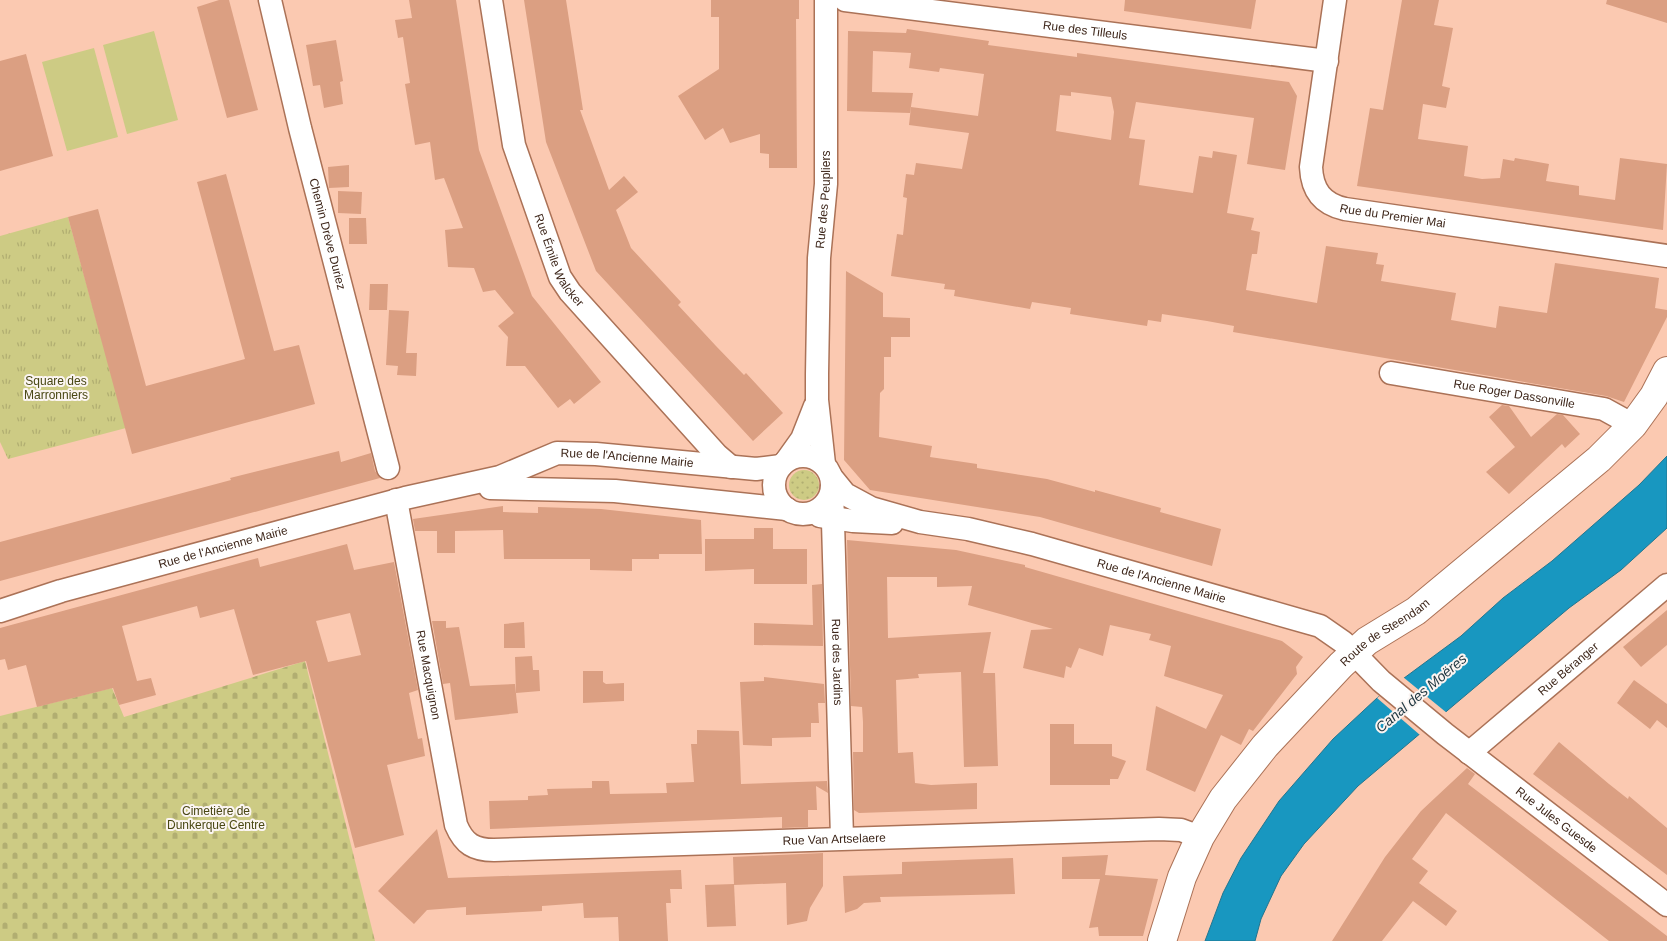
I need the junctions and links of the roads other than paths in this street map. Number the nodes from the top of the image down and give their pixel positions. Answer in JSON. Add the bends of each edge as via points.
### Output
{"nodes":[{"id":1,"x":270,"y":0,"type":"edge"},
{"id":2,"x":491,"y":0,"type":"edge"},
{"id":3,"x":826,"y":0,"type":"edge"},
{"id":4,"x":845,"y":0,"type":"edge"},
{"id":5,"x":1335,"y":0,"type":"edge"},
{"id":6,"x":965,"y":7,"type":"edge"},
{"id":7,"x":1326,"y":61,"type":"junction"},
{"id":8,"x":1667,"y":256,"type":"edge"},
{"id":9,"x":1667,"y":371,"type":"edge"},
{"id":10,"x":1391,"y":373,"type":"dead end"},
{"id":11,"x":817,"y":400,"type":"junction"},
{"id":12,"x":1633,"y":425,"type":"junction"},
{"id":13,"x":571,"y":452,"type":"junction"},
{"id":14,"x":784,"y":463,"type":"junction"},
{"id":15,"x":731,"y":467,"type":"junction"},
{"id":16,"x":388,"y":468,"type":"dead end"},
{"id":17,"x":830,"y":476,"type":"junction"},
{"id":18,"x":449,"y":489,"type":"junction"},
{"id":19,"x":571,"y":489,"type":"junction"},
{"id":20,"x":396,"y":500,"type":"junction"},
{"id":21,"x":796,"y":511,"type":"junction"},
{"id":22,"x":834,"y":518,"type":"junction"},
{"id":23,"x":920,"y":522,"type":"junction"},
{"id":24,"x":1667,"y":584,"type":"edge"},
{"id":25,"x":0,"y":611,"type":"edge"},
{"id":26,"x":1353,"y":653,"type":"junction"},
{"id":27,"x":1445,"y":734,"type":"joint"},
{"id":28,"x":1469,"y":753,"type":"junction"},
{"id":29,"x":1200,"y":837,"type":"junction"},
{"id":30,"x":842,"y":838,"type":"junction"},
{"id":31,"x":468,"y":845,"type":"joint"},
{"id":32,"x":1667,"y":905,"type":"edge"},
{"id":33,"x":1162,"y":941,"type":"edge"}],
"edges":[{"from":1,"to":16,"type":"street","name":"Chemin Drève Duriez"},
{"from":2,"to":15,"type":"street","name":"Rue Émile Walcker","via":[[514,145],[560,277],[570,292]]},
{"from":3,"to":11,"type":"street","name":"Rue des Peupliers","via":[[827,175],[818,266]]},
{"from":4,"to":6,"type":"street","name":"Rue des Tilleuls"},
{"from":5,"to":7,"type":"street","name":"Rue du Premier Mai"},
{"from":6,"to":7,"type":"street","name":"Rue des Tilleuls"},
{"from":7,"to":8,"type":"street","name":"Rue du Premier Mai","via":[[1312,166],[1316,191],[1330,205]]},
{"from":9,"to":12,"type":"street","name":"Route de Steendam"},
{"from":10,"to":12,"type":"street","name":"Rue Roger Dassonville","via":[[1604,409]]},
{"from":11,"to":14,"type":"street","name":"Rue des Peupliers","via":[[810,422]]},
{"from":11,"to":17,"type":"street","name":"Rue des Peupliers"},
{"from":12,"to":26,"type":"street","name":"Route de Steendam","via":[[1580,475],[1428,602]]},
{"from":13,"to":15,"type":"street","name":"Rue de l'Ancienne Mairie"},
{"from":13,"to":18,"type":"street","name":"Rue de l'Ancienne Mairie","via":[[550,455],[500,477]]},
{"from":13,"to":19,"type":"street","via":[[563,458],[558,469]]},
{"from":14,"to":15,"type":"street","name":"Rue de l'Ancienne Mairie","via":[[756,469]]},
{"from":14,"to":17,"type":"street","via":[[794,456],[815,457]]},
{"from":14,"to":21,"type":"street","via":[[774,484],[778,500]]},
{"from":17,"to":21,"type":"street","via":[[824,505],[814,512]]},
{"from":17,"to":22,"type":"street","name":"Rue des Jardins"},
{"from":17,"to":23,"type":"street","name":"Rue de l'Ancienne Mairie","via":[[840,489],[858,502]]},
{"from":18,"to":19,"type":"street","name":"Rue de l'Ancienne Mairie"},
{"from":18,"to":20,"type":"street","name":"Rue de l'Ancienne Mairie"},
{"from":19,"to":21,"type":"street","name":"Rue de l'Ancienne Mairie"},
{"from":20,"to":25,"type":"street","name":"Rue de l'Ancienne Mairie","via":[[61,591]]},
{"from":20,"to":31,"type":"street","name":"Rue Macquignon","via":[[456,825]]},
{"from":21,"to":22,"type":"street","name":"Rue de l'Ancienne Mairie"},
{"from":22,"to":23,"type":"street","name":"Rue de l'Ancienne Mairie"},
{"from":22,"to":30,"type":"street","name":"Rue des Jardins"},
{"from":23,"to":26,"type":"street","name":"Rue de l'Ancienne Mairie","via":[[1032,544],[1310,622],[1337,637]]},
{"from":24,"to":28,"type":"street","name":"Rue Béranger"},
{"from":26,"to":27,"type":"street","name":"Rue de l'Ancienne Mairie","via":[[1381,681]]},
{"from":26,"to":29,"type":"street","name":"Route de Steendam","via":[[1253,759]]},
{"from":27,"to":28,"type":"street","name":"Rue Jules Guesde"},
{"from":28,"to":32,"type":"street","name":"Rue Jules Guesde"},
{"from":29,"to":30,"type":"street","name":"Rue Van Artselaere","via":[[1181,830],[1159,829]]},
{"from":29,"to":33,"type":"street","name":"Route de Steendam","via":[[1182,876]]},
{"from":30,"to":31,"type":"street","name":"Rue Van Artselaere","via":[[494,850]]}]}
